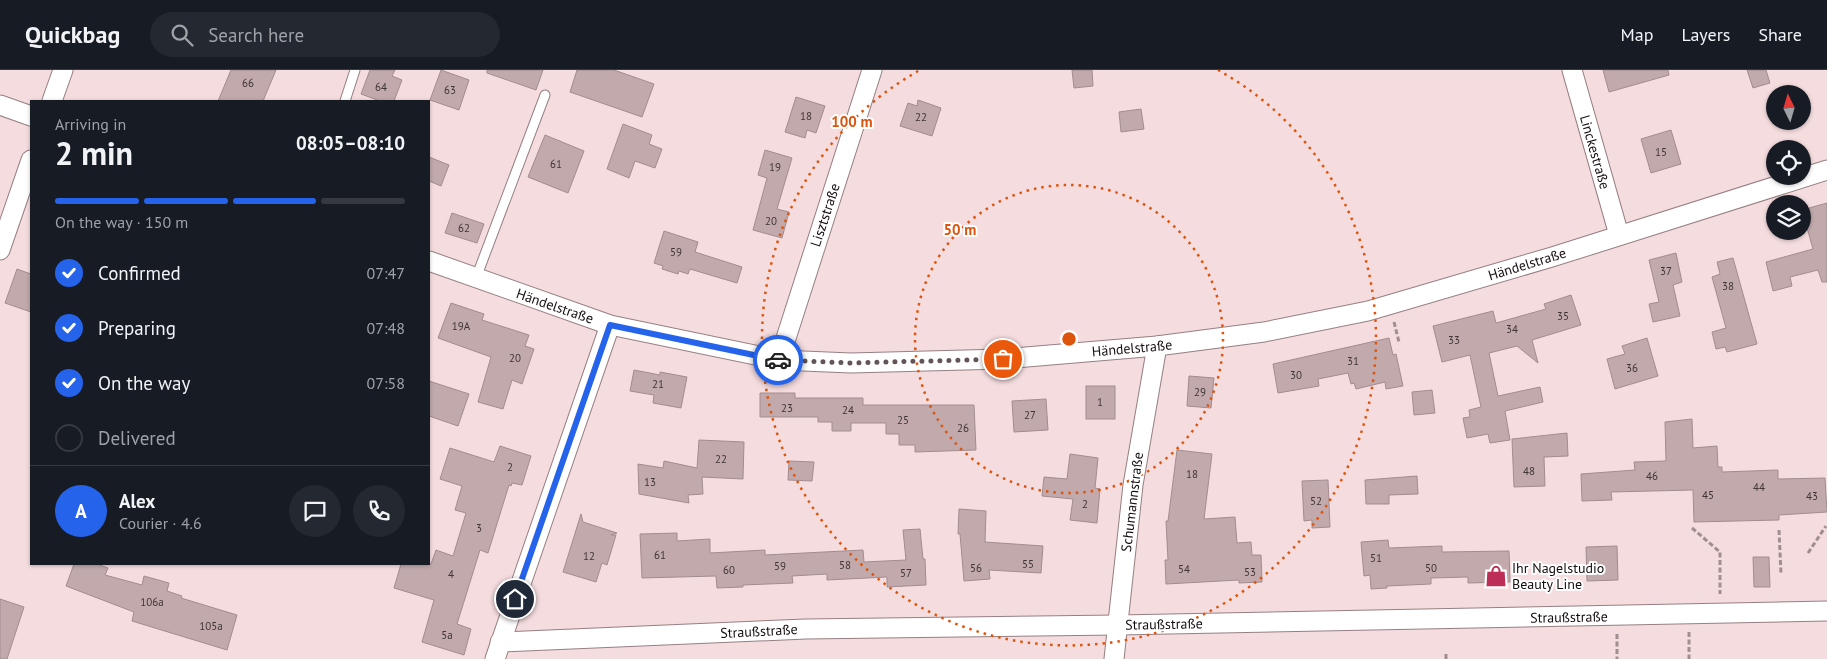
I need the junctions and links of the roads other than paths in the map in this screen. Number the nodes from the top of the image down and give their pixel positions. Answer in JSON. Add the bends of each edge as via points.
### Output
{"nodes":[{"id":1,"x":62,"y":70,"type":"edge"},
{"id":2,"x":355,"y":70,"type":"edge"},
{"id":3,"x":872,"y":70,"type":"edge"},
{"id":4,"x":1572,"y":70,"type":"edge"},
{"id":5,"x":544,"y":95,"type":"dead end"},
{"id":6,"x":52,"y":100,"type":"edge"},
{"id":7,"x":345,"y":100,"type":"edge"},
{"id":8,"x":0,"y":105,"type":"edge"},
{"id":9,"x":30,"y":116,"type":"edge"},
{"id":10,"x":30,"y":163,"type":"edge"},
{"id":11,"x":1827,"y":170,"type":"edge"},
{"id":12,"x":1619,"y":235,"type":"junction"},
{"id":13,"x":0,"y":250,"type":"edge"},
{"id":14,"x":430,"y":261,"type":"edge"},
{"id":15,"x":476,"y":278,"type":"junction"},
{"id":16,"x":610,"y":325,"type":"junction"},
{"id":17,"x":1157,"y":346,"type":"junction"},
{"id":18,"x":779,"y":360,"type":"junction"},
{"id":19,"x":1827,"y":611,"type":"edge"},
{"id":20,"x":1118,"y":625,"type":"junction"},
{"id":21,"x":498,"y":651,"type":"edge"},
{"id":22,"x":1114,"y":659,"type":"edge"}],
"edges":[{"from":1,"to":6,"type":"street"},
{"from":2,"to":7,"type":"lane"},
{"from":3,"to":18,"type":"street","name":"Lisztstraße"},
{"from":4,"to":12,"type":"street","name":"Linckestraße"},
{"from":5,"to":15,"type":"lane"},
{"from":8,"to":9,"type":"street"},
{"from":10,"to":13,"type":"street"},
{"from":11,"to":12,"type":"street","name":"Händelstraße"},
{"from":12,"to":17,"type":"street","name":"Händelstraße","via":[[1368,310],[1264,332]]},
{"from":14,"to":15,"type":"street","name":"Händelstraße"},
{"from":15,"to":16,"type":"street","name":"Händelstraße"},
{"from":16,"to":18,"type":"street","name":"Händelstraße"},
{"from":16,"to":21,"type":"street"},
{"from":17,"to":18,"type":"street","name":"Händelstraße","via":[[1003,359],[851,363]]},
{"from":17,"to":20,"type":"street","name":"Schumannstraße","via":[[1133,485]]},
{"from":19,"to":20,"type":"street","name":"Straußstraße"},
{"from":20,"to":21,"type":"street","name":"Straußstraße","via":[[806,629]]},
{"from":20,"to":22,"type":"street","name":"Schumannstraße"}]}
